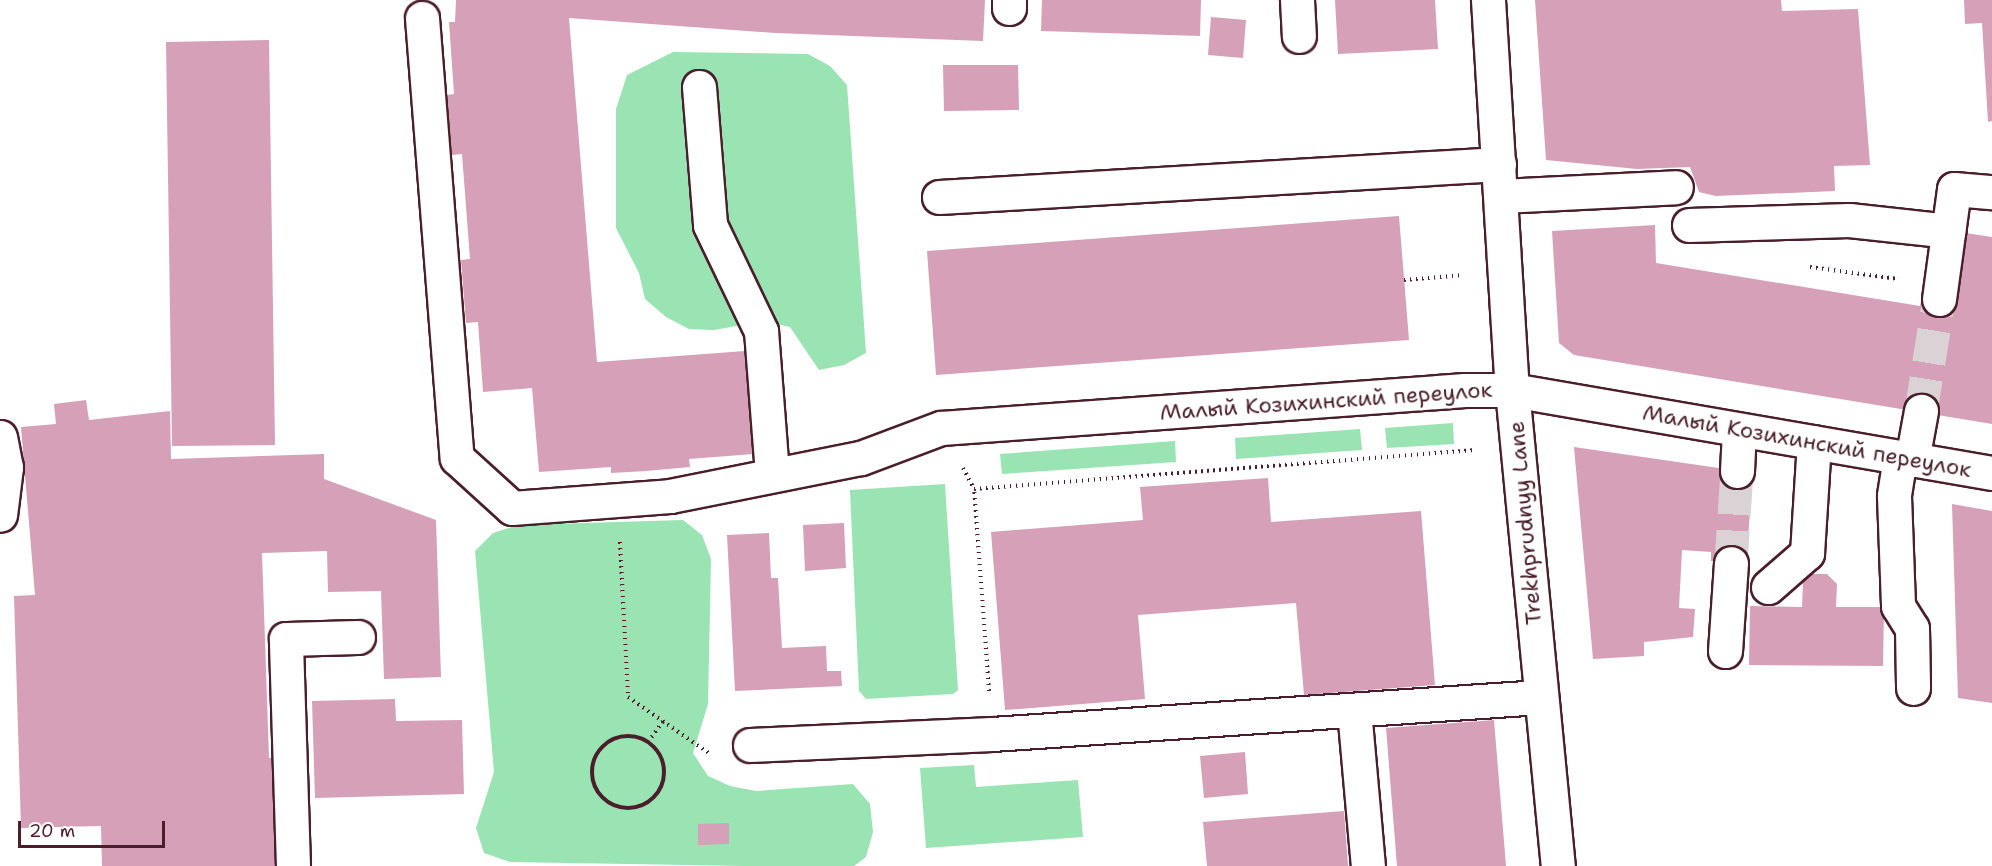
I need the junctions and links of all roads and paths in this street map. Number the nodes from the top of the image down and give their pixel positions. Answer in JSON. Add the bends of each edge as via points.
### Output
{"nodes":[{"id":1,"x":1297,"y":0,"type":"edge"},
{"id":2,"x":1488,"y":0,"type":"edge"},
{"id":3,"x":422,"y":18,"type":"dead end"},
{"id":4,"x":1299,"y":36,"type":"dead end"},
{"id":5,"x":699,"y":87,"type":"dead end"},
{"id":6,"x":1500,"y":180,"type":"junction"},
{"id":7,"x":1676,"y":188,"type":"dead end"},
{"id":8,"x":1992,"y":192,"type":"edge"},
{"id":9,"x":939,"y":197,"type":"dead end"},
{"id":10,"x":1689,"y":225,"type":"dead end"},
{"id":11,"x":1948,"y":231,"type":"junction"},
{"id":12,"x":1452,"y":277,"type":"dead end"},
{"id":13,"x":1404,"y":280,"type":"dead end"},
{"id":14,"x":1938,"y":299,"type":"tunnel mouth"},
{"id":15,"x":1512,"y":390,"type":"junction"},
{"id":16,"x":1921,"y":411,"type":"tunnel mouth"},
{"id":17,"x":1739,"y":430,"type":"junction"},
{"id":18,"x":0,"y":437,"type":"edge"},
{"id":19,"x":1814,"y":442,"type":"junction"},
{"id":20,"x":1479,"y":450,"type":"dead end"},
{"id":21,"x":1906,"y":459,"type":"junction"},
{"id":22,"x":1737,"y":471,"type":"tunnel mouth"},
{"id":23,"x":1992,"y":473,"type":"edge"},
{"id":24,"x":772,"y":476,"type":"junction"},
{"id":25,"x":0,"y":515,"type":"edge"},
{"id":26,"x":620,"y":550,"type":"dead end"},
{"id":27,"x":1731,"y":563,"type":"tunnel mouth"},
{"id":28,"x":1768,"y":587,"type":"dead end"},
{"id":29,"x":358,"y":637,"type":"dead end"},
{"id":30,"x":1725,"y":651,"type":"dead end"},
{"id":31,"x":1913,"y":688,"type":"dead end"},
{"id":32,"x":1541,"y":697,"type":"junction"},
{"id":33,"x":1354,"y":710,"type":"junction"},
{"id":34,"x":663,"y":721,"type":"junction"},
{"id":35,"x":992,"y":734,"type":"junction"},
{"id":36,"x":648,"y":742,"type":"junction"},
{"id":37,"x":750,"y":745,"type":"dead end"},
{"id":38,"x":719,"y":759,"type":"dead end"},
{"id":39,"x":293,"y":866,"type":"edge"},
{"id":40,"x":1368,"y":866,"type":"edge"},
{"id":41,"x":1558,"y":866,"type":"edge"}],
"edges":[{"from":1,"to":4,"type":"street"},
{"from":2,"to":6,"type":"street","name":"Trekhprudnyy Lane"},
{"from":3,"to":24,"type":"street","name":"Малый Козихинский переулок","via":[[457,458],[512,508],[670,496]]},
{"from":5,"to":24,"type":"street","via":[[710,225],[760,332]]},
{"from":6,"to":7,"type":"street"},
{"from":6,"to":9,"type":"street"},
{"from":6,"to":15,"type":"street","name":"Trekhprudnyy Lane"},
{"from":8,"to":11,"type":"street","via":[[1954,189]]},
{"from":10,"to":11,"type":"street","via":[[1849,220]]},
{"from":11,"to":14,"type":"street"},
{"from":12,"to":13,"type":"path"},
{"from":15,"to":17,"type":"street","name":"Малый Козихинский переулок"},
{"from":15,"to":24,"type":"street","name":"Малый Козихинский переулок","via":[[1447,390],[941,428],[861,459]]},
{"from":15,"to":32,"type":"street","name":"Trekhprudnyy Lane"},
{"from":16,"to":21,"type":"street"},
{"from":17,"to":19,"type":"street","name":"Малый Козихинский переулок"},
{"from":17,"to":22,"type":"street"},
{"from":18,"to":25,"type":"street","via":[[6,467]]},
{"from":19,"to":21,"type":"street","name":"Малый Козихинский переулок"},
{"from":19,"to":28,"type":"street","via":[[1807,553]]},
{"from":20,"to":35,"type":"path","via":[[974,489]]},
{"from":21,"to":23,"type":"street","name":"Малый Козихинский переулок"},
{"from":21,"to":31,"type":"street","via":[[1894,496],[1898,606],[1912,628]]},
{"from":26,"to":34,"type":"path","via":[[628,697]]},
{"from":27,"to":30,"type":"street"},
{"from":29,"to":39,"type":"street","via":[[286,639]]},
{"from":32,"to":33,"type":"street"},
{"from":32,"to":41,"type":"street","name":"Trekhprudnyy Lane"},
{"from":33,"to":35,"type":"street"},
{"from":33,"to":40,"type":"street"},
{"from":34,"to":36,"type":"path"},
{"from":34,"to":38,"type":"path"},
{"from":35,"to":37,"type":"street"},
{"from":36,"to":36,"type":"path","via":[[635,736],[621,736],[602,746],[594,757],[594,785],[613,805],[641,805],[661,786],[664,765]]}]}
